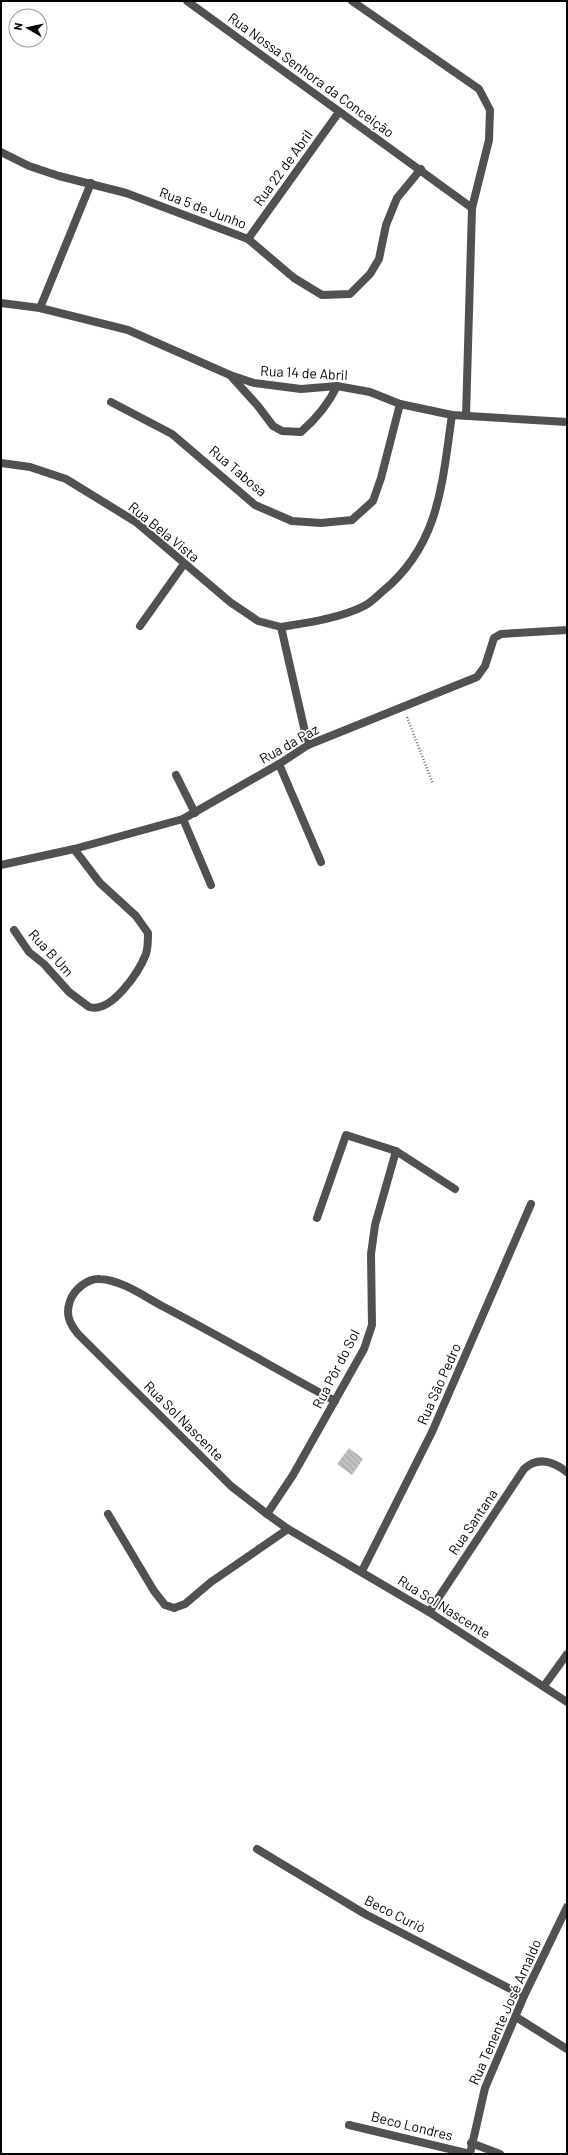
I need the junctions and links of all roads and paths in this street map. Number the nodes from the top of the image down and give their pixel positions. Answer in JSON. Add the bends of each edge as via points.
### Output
{"nodes":[{"id":1,"x":187,"y":1,"type":"edge"},
{"id":2,"x":352,"y":1,"type":"edge"},
{"id":3,"x":339,"y":112,"type":"junction"},
{"id":4,"x":1,"y":152,"type":"edge"},
{"id":5,"x":421,"y":169,"type":"junction"},
{"id":6,"x":91,"y":184,"type":"junction"},
{"id":7,"x":472,"y":208,"type":"junction"},
{"id":8,"x":248,"y":239,"type":"junction"},
{"id":9,"x":1,"y":303,"type":"edge"},
{"id":10,"x":40,"y":308,"type":"junction"},
{"id":11,"x":230,"y":375,"type":"junction"},
{"id":12,"x":337,"y":386,"type":"junction"},
{"id":13,"x":111,"y":402,"type":"dead end"},
{"id":14,"x":400,"y":404,"type":"junction"},
{"id":15,"x":452,"y":415,"type":"junction"},
{"id":16,"x":466,"y":416,"type":"junction"},
{"id":17,"x":567,"y":422,"type":"edge"},
{"id":18,"x":1,"y":463,"type":"edge"},
{"id":19,"x":184,"y":564,"type":"junction"},
{"id":20,"x":140,"y":626,"type":"dead end"},
{"id":21,"x":281,"y":626,"type":"junction"},
{"id":22,"x":567,"y":630,"type":"edge"},
{"id":23,"x":403,"y":707,"type":"junction"},
{"id":24,"x":308,"y":745,"type":"junction"},
{"id":25,"x":279,"y":764,"type":"junction"},
{"id":26,"x":176,"y":775,"type":"dead end"},
{"id":27,"x":433,"y":784,"type":"dead end"},
{"id":28,"x":195,"y":813,"type":"junction"},
{"id":29,"x":183,"y":819,"type":"junction"},
{"id":30,"x":74,"y":849,"type":"junction"},
{"id":31,"x":321,"y":862,"type":"dead end"},
{"id":32,"x":1,"y":865,"type":"edge"},
{"id":33,"x":211,"y":885,"type":"dead end"},
{"id":34,"x":14,"y":930,"type":"dead end"},
{"id":35,"x":396,"y":1151,"type":"junction"},
{"id":36,"x":456,"y":1189,"type":"dead end"},
{"id":37,"x":531,"y":1204,"type":"dead end"},
{"id":38,"x":317,"y":1218,"type":"dead end"},
{"id":39,"x":335,"y":1401,"type":"junction"},
{"id":40,"x":566,"y":1468,"type":"edge"},
{"id":41,"x":108,"y":1514,"type":"dead end"},
{"id":42,"x":267,"y":1514,"type":"junction"},
{"id":43,"x":288,"y":1529,"type":"junction"},
{"id":44,"x":362,"y":1571,"type":"junction"},
{"id":45,"x":429,"y":1612,"type":"junction"},
{"id":46,"x":567,"y":1654,"type":"edge"},
{"id":47,"x":544,"y":1686,"type":"junction"},
{"id":48,"x":567,"y":1702,"type":"edge"},
{"id":49,"x":257,"y":1849,"type":"dead end"},
{"id":50,"x":567,"y":1907,"type":"edge"},
{"id":51,"x":524,"y":1996,"type":"junction"},
{"id":52,"x":516,"y":2018,"type":"junction"},
{"id":53,"x":567,"y":2049,"type":"edge"},
{"id":54,"x":348,"y":2125,"type":"dead end"},
{"id":55,"x":471,"y":2143,"type":"junction"},
{"id":56,"x":470,"y":2154,"type":"edge"},
{"id":57,"x":500,"y":2154,"type":"edge"}],
"edges":[{"from":1,"to":3,"type":"street","name":"Rua Nossa Senhora da Conceição"},
{"from":2,"to":7,"type":"street","via":[[479,89],[490,110],[489,140]]},
{"from":3,"to":5,"type":"street","name":"Rua Nossa Senhora da Conceição"},
{"from":3,"to":8,"type":"street","name":"Rua 22 de Abril"},
{"from":4,"to":6,"type":"street","name":"Rua 5 de Junho","via":[[29,166]]},
{"from":5,"to":7,"type":"street"},
{"from":5,"to":8,"type":"street","name":"Rua 5 de Junho","via":[[398,198],[386,225],[379,259],[370,274],[350,294],[322,295],[294,278]]},
{"from":6,"to":8,"type":"street","name":"Rua 5 de Junho","via":[[126,193]]},
{"from":6,"to":10,"type":"street"},
{"from":7,"to":16,"type":"street"},
{"from":9,"to":10,"type":"street","name":"Rua 14 de Abril"},
{"from":10,"to":11,"type":"street","name":"Rua 14 de Abril","via":[[128,330]]},
{"from":11,"to":12,"type":"street","name":"Rua 14 de Abril","via":[[254,383],[301,388]]},
{"from":11,"to":12,"type":"street","via":[[273,426],[282,431],[301,432],[330,402]]},
{"from":12,"to":14,"type":"street","name":"Rua 14 de Abril","via":[[370,392]]},
{"from":13,"to":14,"type":"street","name":"Rua Tabosa","via":[[172,434],[256,506],[292,521],[321,523],[352,520],[373,501]]},
{"from":14,"to":15,"type":"street","name":"Rua 14 de Abril"},
{"from":15,"to":16,"type":"street","name":"Rua 14 de Abril"},
{"from":15,"to":21,"type":"street","name":"Rua Bela Vista","via":[[440,494],[430,529],[414,557],[396,580],[364,606],[321,620]]},
{"from":16,"to":17,"type":"street","name":"Rua 14 de Abril"},
{"from":18,"to":19,"type":"street","name":"Rua Bela Vista","via":[[30,467],[66,479],[136,522]]},
{"from":19,"to":20,"type":"street"},
{"from":19,"to":21,"type":"street","name":"Rua Bela Vista","via":[[230,602],[258,621]]},
{"from":21,"to":24,"type":"street"},
{"from":22,"to":23,"type":"street","name":"Rua da Paz","via":[[501,634],[491,641],[485,666],[477,677]]},
{"from":23,"to":24,"type":"street","name":"Rua da Paz"},
{"from":23,"to":27,"type":"path"},
{"from":24,"to":25,"type":"street","name":"Rua da Paz"},
{"from":25,"to":28,"type":"street","name":"Rua da Paz"},
{"from":25,"to":31,"type":"street"},
{"from":26,"to":28,"type":"street"},
{"from":28,"to":29,"type":"street","name":"Rua da Paz"},
{"from":29,"to":30,"type":"street","name":"Rua da Paz"},
{"from":29,"to":33,"type":"street"},
{"from":30,"to":32,"type":"street","name":"Rua da Paz"},
{"from":30,"to":34,"type":"street","name":"Rua B Um","via":[[100,883],[144,925],[148,932],[146,953],[128,985],[105,1006],[89,1007],[69,992],[44,964],[29,952]]},
{"from":35,"to":36,"type":"street"},
{"from":35,"to":38,"type":"street","via":[[346,1135]]},
{"from":35,"to":39,"type":"street","name":"Rua Pôr do Sol","via":[[375,1225],[371,1254],[372,1325],[369,1337]]},
{"from":37,"to":44,"type":"street","name":"Rua São Pedro","via":[[432,1432]]},
{"from":39,"to":42,"type":"street","name":"Rua Pôr do Sol","via":[[293,1475]]},
{"from":39,"to":42,"type":"street","name":"Rua Sol Nascente","via":[[119,1284],[98,1279],[87,1282],[74,1293],[67,1311],[70,1323],[78,1334],[231,1486]]},
{"from":40,"to":45,"type":"street","name":"Rua Santana","via":[[539,1460],[524,1469]]},
{"from":41,"to":43,"type":"street","via":[[154,1591],[165,1605],[174,1608],[185,1604],[211,1582]]},
{"from":42,"to":43,"type":"street","name":"Rua Sol Nascente"},
{"from":43,"to":44,"type":"street","name":"Rua Sol Nascente"},
{"from":44,"to":45,"type":"street","name":"Rua Sol Nascente"},
{"from":45,"to":47,"type":"street","name":"Rua Sol Nascente"},
{"from":46,"to":47,"type":"street"},
{"from":47,"to":48,"type":"street","name":"Rua Sol Nascente"},
{"from":49,"to":51,"type":"street","name":"Beco Curió","via":[[365,1914]]},
{"from":50,"to":51,"type":"street","name":"Rua Tenente José Arnaldo"},
{"from":51,"to":52,"type":"street","name":"Rua Tenente José Arnaldo"},
{"from":52,"to":53,"type":"street"},
{"from":52,"to":55,"type":"street","name":"Rua Tenente José Arnaldo","via":[[485,2088]]},
{"from":54,"to":56,"type":"street","name":"Beco Londres"},
{"from":55,"to":56,"type":"street","name":"Rua Tenente José Arnaldo"},
{"from":55,"to":57,"type":"street"}]}
